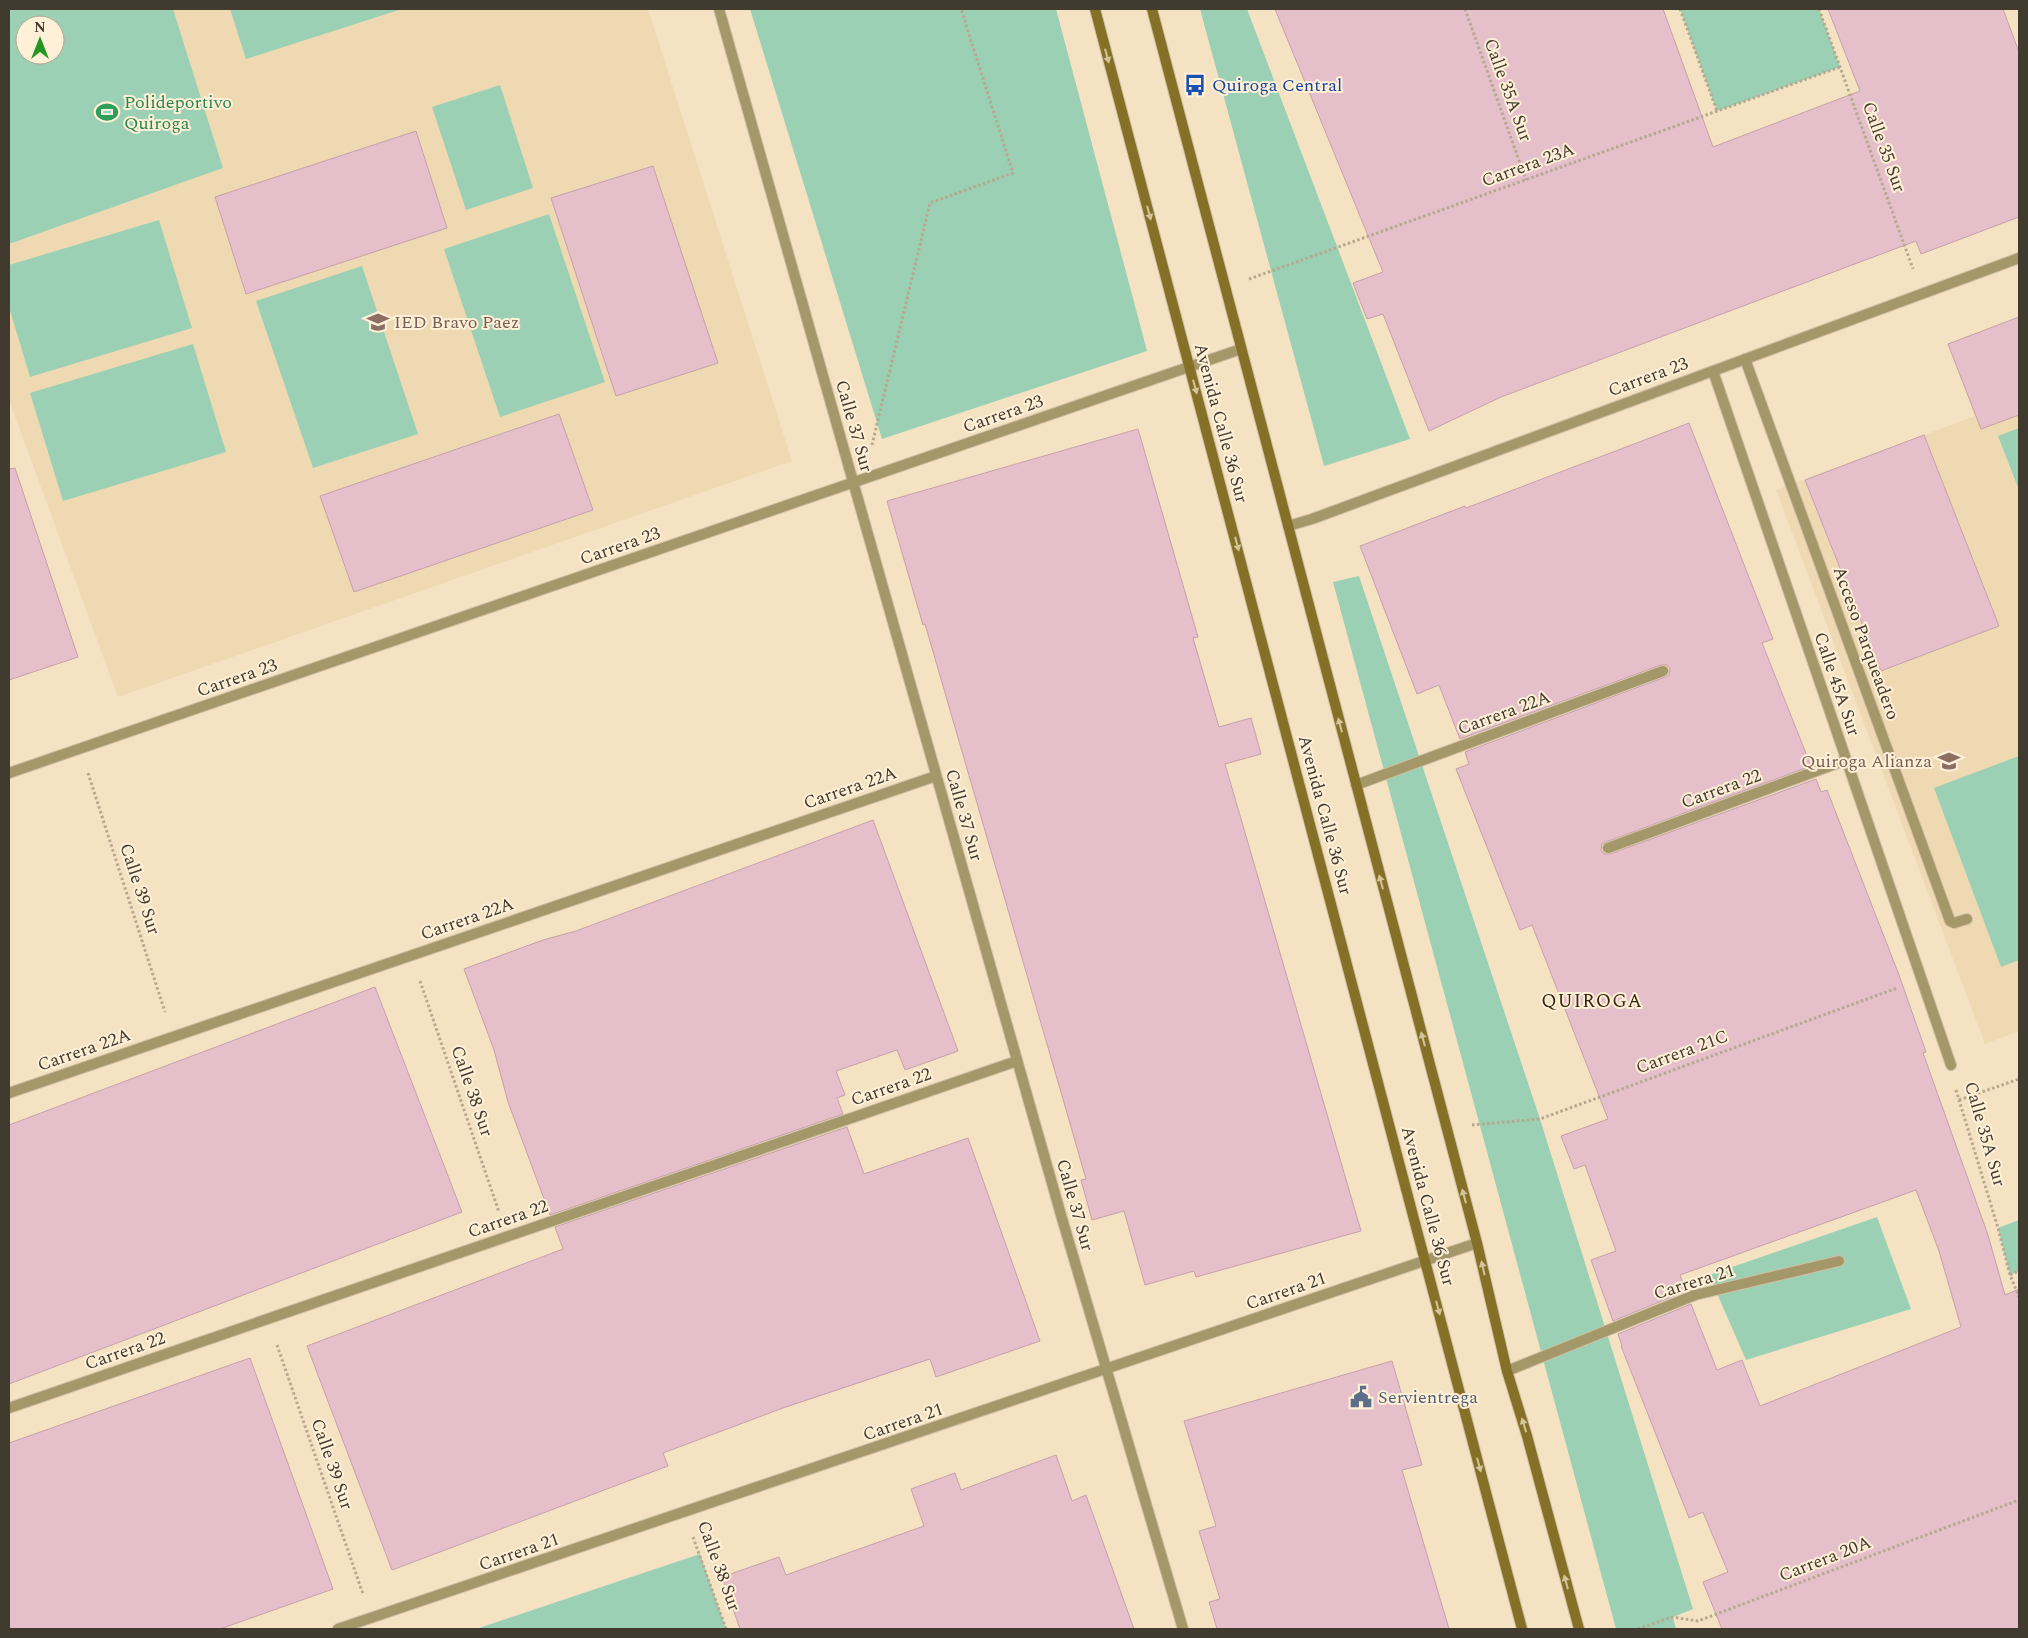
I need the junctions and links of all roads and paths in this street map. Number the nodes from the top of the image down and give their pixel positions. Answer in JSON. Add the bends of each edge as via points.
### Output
{"nodes":[{"id":1,"x":719,"y":9,"type":"edge"},
{"id":2,"x":961,"y":9,"type":"edge"},
{"id":3,"x":1095,"y":9,"type":"edge"},
{"id":4,"x":1152,"y":9,"type":"edge"},
{"id":5,"x":1465,"y":9,"type":"edge"},
{"id":6,"x":1680,"y":9,"type":"edge"},
{"id":7,"x":1819,"y":9,"type":"edge"},
{"id":8,"x":1840,"y":67,"type":"junction"},
{"id":9,"x":1717,"y":111,"type":"junction"},
{"id":10,"x":1526,"y":180,"type":"junction"},
{"id":11,"x":2019,"y":258,"type":"edge"},
{"id":12,"x":1225,"y":288,"type":"junction"},
{"id":13,"x":1922,"y":294,"type":"junction"},
{"id":14,"x":1241,"y":349,"type":"junction"},
{"id":15,"x":1745,"y":359,"type":"junction"},
{"id":16,"x":1190,"y":367,"type":"junction"},
{"id":17,"x":1713,"y":371,"type":"junction"},
{"id":18,"x":872,"y":446,"type":"dead end"},
{"id":19,"x":853,"y":483,"type":"junction"},
{"id":20,"x":1288,"y":526,"type":"junction"},
{"id":21,"x":1663,"y":671,"type":"dead end"},
{"id":22,"x":81,"y":750,"type":"junction"},
{"id":23,"x":1846,"y":760,"type":"junction"},
{"id":24,"x":9,"y":774,"type":"edge"},
{"id":25,"x":936,"y":776,"type":"junction"},
{"id":26,"x":1356,"y":785,"type":"junction"},
{"id":27,"x":1608,"y":848,"type":"dead end"},
{"id":28,"x":1967,"y":919,"type":"dead end"},
{"id":29,"x":411,"y":955,"type":"junction"},
{"id":30,"x":1922,"y":979,"type":"junction"},
{"id":31,"x":173,"y":1037,"type":"junction"},
{"id":32,"x":1017,"y":1061,"type":"junction"},
{"id":33,"x":1951,"y":1065,"type":"joint"},
{"id":34,"x":2019,"y":1079,"type":"edge"},
{"id":35,"x":9,"y":1093,"type":"edge"},
{"id":36,"x":1959,"y":1100,"type":"junction"},
{"id":37,"x":1447,"y":1132,"type":"junction"},
{"id":38,"x":508,"y":1236,"type":"junction"},
{"id":39,"x":1477,"y":1243,"type":"junction"},
{"id":40,"x":1426,"y":1261,"type":"junction"},
{"id":41,"x":1839,"y":1261,"type":"dead end"},
{"id":42,"x":2019,"y":1272,"type":"edge"},
{"id":43,"x":2010,"y":1275,"type":"junction"},
{"id":44,"x":2019,"y":1297,"type":"edge"},
{"id":45,"x":268,"y":1319,"type":"junction"},
{"id":46,"x":1106,"y":1370,"type":"junction"},
{"id":47,"x":1507,"y":1371,"type":"junction"},
{"id":48,"x":9,"y":1408,"type":"edge"},
{"id":49,"x":2019,"y":1500,"type":"edge"},
{"id":50,"x":685,"y":1512,"type":"junction"},
{"id":51,"x":371,"y":1618,"type":"junction"},
{"id":52,"x":338,"y":1629,"type":"edge"},
{"id":53,"x":726,"y":1629,"type":"edge"},
{"id":54,"x":1183,"y":1629,"type":"edge"},
{"id":55,"x":1522,"y":1629,"type":"edge"},
{"id":56,"x":1579,"y":1629,"type":"edge"},
{"id":57,"x":1638,"y":1629,"type":"edge"}],
"edges":[{"from":1,"to":19,"type":"street","name":"Calle 37 Sur"},
{"from":2,"to":18,"type":"path","via":[[1013,173],[930,203]]},
{"from":3,"to":16,"type":"main road","name":"Avenida Calle 36 Sur","one_way":true},
{"from":4,"to":12,"type":"main road","name":"Avenida Calle 36 Sur"},
{"from":5,"to":10,"type":"path","name":"Calle 35A Sur"},
{"from":6,"to":9,"type":"path"},
{"from":7,"to":8,"type":"path","name":"Calle 35 Sur"},
{"from":8,"to":9,"type":"path","name":"Carrera 23A"},
{"from":8,"to":13,"type":"path","name":"Calle 35 Sur"},
{"from":9,"to":10,"type":"path","name":"Carrera 23A"},
{"from":10,"to":12,"type":"path","name":"Carrera 23A"},
{"from":11,"to":13,"type":"street","name":"Carrera 23"},
{"from":12,"to":14,"type":"main road","name":"Avenida Calle 36 Sur"},
{"from":13,"to":15,"type":"street","name":"Carrera 23"},
{"from":14,"to":16,"type":"street","name":"Carrera 23"},
{"from":14,"to":20,"type":"main road","name":"Avenida Calle 36 Sur"},
{"from":15,"to":17,"type":"street","name":"Carrera 23"},
{"from":15,"to":28,"type":"street","name":"Acceso Parqueadero","via":[[1950,920],[1954,923]]},
{"from":16,"to":19,"type":"street","name":"Carrera 23"},
{"from":16,"to":40,"type":"main road","name":"Avenida Calle 36 Sur","one_way":true},
{"from":17,"to":20,"type":"street","name":"Carrera 23"},
{"from":17,"to":23,"type":"street","name":"Calle 45A Sur"},
{"from":19,"to":22,"type":"street","name":"Carrera 23"},
{"from":19,"to":25,"type":"street","name":"Calle 37 Sur"},
{"from":26,"to":20,"type":"main road","name":"Avenida Calle 36 Sur","one_way":true},
{"from":21,"to":26,"type":"street","name":"Carrera 22A"},
{"from":22,"to":24,"type":"street","name":"Carrera 23"},
{"from":22,"to":31,"type":"path","name":"Calle 39 Sur"},
{"from":23,"to":27,"type":"street","name":"Carrera 22"},
{"from":23,"to":30,"type":"street","name":"Calle 45A Sur"},
{"from":25,"to":29,"type":"street","name":"Carrera 22A"},
{"from":25,"to":32,"type":"street","name":"Calle 37 Sur"},
{"from":37,"to":26,"type":"main road","name":"Avenida Calle 36 Sur","one_way":true},
{"from":29,"to":31,"type":"street","name":"Carrera 22A"},
{"from":29,"to":38,"type":"path","name":"Calle 38 Sur"},
{"from":30,"to":33,"type":"street","name":"Calle 45A Sur"},
{"from":30,"to":37,"type":"path","name":"Carrera 21C","via":[[1540,1119],[1465,1126]]},
{"from":31,"to":35,"type":"street","name":"Carrera 22A"},
{"from":32,"to":38,"type":"street","name":"Carrera 22"},
{"from":32,"to":46,"type":"street","name":"Calle 37 Sur"},
{"from":33,"to":36,"type":"path","name":"Calle 35A Sur"},
{"from":34,"to":36,"type":"path"},
{"from":36,"to":43,"type":"path","name":"Calle 35A Sur"},
{"from":39,"to":37,"type":"main road","name":"Avenida Calle 36 Sur","one_way":true},
{"from":38,"to":45,"type":"street","name":"Carrera 22"},
{"from":39,"to":40,"type":"street","name":"Carrera 21"},
{"from":47,"to":39,"type":"main road","name":"Avenida Calle 36 Sur","one_way":true},
{"from":40,"to":46,"type":"street","name":"Carrera 21"},
{"from":40,"to":55,"type":"main road","name":"Avenida Calle 36 Sur","one_way":true},
{"from":41,"to":47,"type":"street","name":"Carrera 21","via":[[1695,1295]]},
{"from":42,"to":43,"type":"path"},
{"from":43,"to":44,"type":"path","name":"Calle 35A Sur"},
{"from":45,"to":48,"type":"street","name":"Carrera 22"},
{"from":45,"to":51,"type":"path","name":"Calle 39 Sur"},
{"from":46,"to":50,"type":"street","name":"Carrera 21"},
{"from":46,"to":54,"type":"street","name":"Calle 37 Sur"},
{"from":56,"to":47,"type":"main road","name":"Avenida Calle 36 Sur","one_way":true},
{"from":49,"to":57,"type":"path","name":"Carrera 20A","via":[[1698,1622],[1672,1617]]},
{"from":50,"to":51,"type":"street","name":"Carrera 21"},
{"from":50,"to":53,"type":"path","name":"Calle 38 Sur"},
{"from":51,"to":52,"type":"street","name":"Carrera 21"}]}
